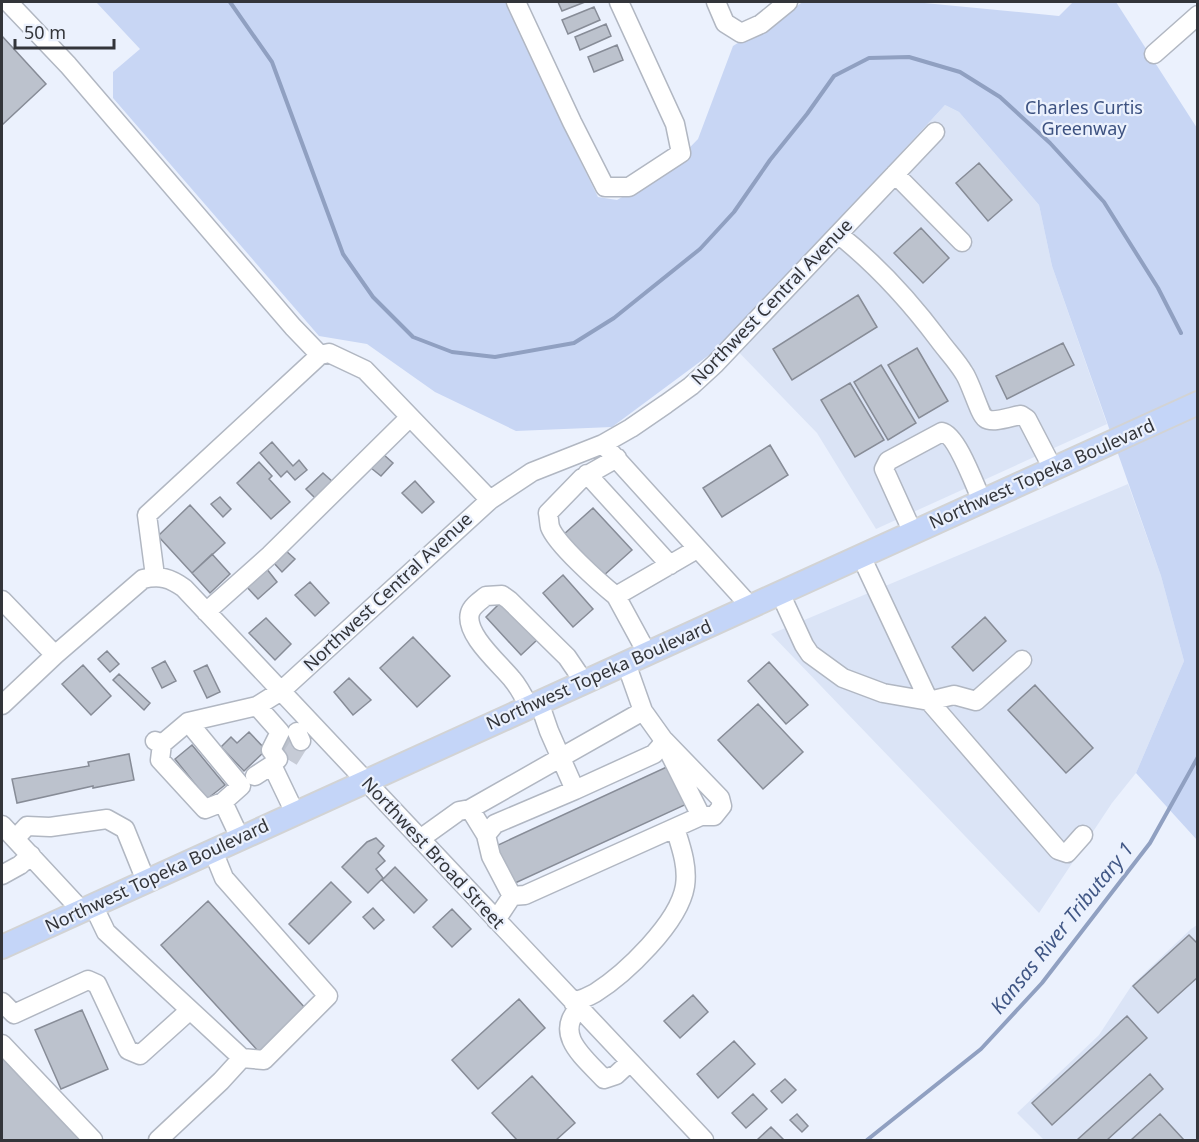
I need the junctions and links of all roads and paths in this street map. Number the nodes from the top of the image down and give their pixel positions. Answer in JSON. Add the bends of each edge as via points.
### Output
{"nodes":[{"id":1,"x":8,"y":2,"type":"edge"},
{"id":2,"x":516,"y":2,"type":"edge"},
{"id":3,"x":619,"y":2,"type":"edge"},
{"id":4,"x":716,"y":2,"type":"edge"},
{"id":5,"x":788,"y":2,"type":"edge"},
{"id":6,"x":1197,"y":15,"type":"edge"},
{"id":7,"x":1154,"y":54,"type":"dead end"},
{"id":8,"x":935,"y":132,"type":"dead end"},
{"id":9,"x":895,"y":174,"type":"junction"},
{"id":10,"x":838,"y":234,"type":"junction"},
{"id":11,"x":962,"y":242,"type":"dead end"},
{"id":12,"x":320,"y":355,"type":"junction"},
{"id":13,"x":1197,"y":403,"type":"edge"},
{"id":14,"x":410,"y":417,"type":"junction"},
{"id":15,"x":603,"y":444,"type":"junction"},
{"id":16,"x":617,"y":458,"type":"junction"},
{"id":17,"x":1053,"y":469,"type":"junction"},
{"id":18,"x":587,"y":474,"type":"junction"},
{"id":19,"x":490,"y":500,"type":"junction"},
{"id":20,"x":982,"y":501,"type":"junction"},
{"id":21,"x":913,"y":533,"type":"junction"},
{"id":22,"x":697,"y":549,"type":"junction"},
{"id":23,"x":861,"y":556,"type":"junction"},
{"id":24,"x":670,"y":565,"type":"junction"},
{"id":25,"x":155,"y":576,"type":"junction"},
{"id":26,"x":780,"y":593,"type":"junction"},
{"id":27,"x":616,"y":596,"type":"junction"},
{"id":28,"x":2,"y":600,"type":"edge"},
{"id":29,"x":750,"y":606,"type":"junction"},
{"id":30,"x":206,"y":612,"type":"junction"},
{"id":31,"x":647,"y":653,"type":"junction"},
{"id":32,"x":55,"y":655,"type":"junction"},
{"id":33,"x":1022,"y":660,"type":"dead end"},
{"id":34,"x":626,"y":663,"type":"junction"},
{"id":35,"x":584,"y":682,"type":"junction"},
{"id":36,"x":281,"y":691,"type":"junction"},
{"id":37,"x":929,"y":700,"type":"junction"},
{"id":38,"x":534,"y":704,"type":"junction"},
{"id":39,"x":2,"y":705,"type":"edge"},
{"id":40,"x":257,"y":706,"type":"junction"},
{"id":41,"x":643,"y":711,"type":"junction"},
{"id":42,"x":188,"y":722,"type":"junction"},
{"id":43,"x":296,"y":732,"type":"junction"},
{"id":44,"x":663,"y":739,"type":"junction"},
{"id":45,"x":561,"y":759,"type":"junction"},
{"id":46,"x":280,"y":760,"type":"junction"},
{"id":47,"x":248,"y":781,"type":"junction"},
{"id":48,"x":365,"y":781,"type":"junction"},
{"id":49,"x":575,"y":790,"type":"junction"},
{"id":50,"x":223,"y":802,"type":"junction"},
{"id":51,"x":470,"y":810,"type":"junction"},
{"id":52,"x":295,"y":813,"type":"junction"},
{"id":53,"x":701,"y":816,"type":"junction"},
{"id":54,"x":2,"y":825,"type":"edge"},
{"id":55,"x":675,"y":828,"type":"junction"},
{"id":56,"x":1083,"y":835,"type":"dead end"},
{"id":57,"x":486,"y":836,"type":"junction"},
{"id":58,"x":240,"y":838,"type":"junction"},
{"id":59,"x":15,"y":839,"type":"junction"},
{"id":60,"x":420,"y":839,"type":"junction"},
{"id":61,"x":213,"y":851,"type":"junction"},
{"id":62,"x":31,"y":855,"type":"junction"},
{"id":63,"x":2,"y":875,"type":"edge"},
{"id":64,"x":146,"y":881,"type":"junction"},
{"id":65,"x":512,"y":896,"type":"junction"},
{"id":66,"x":87,"y":907,"type":"junction"},
{"id":67,"x":496,"y":920,"type":"junction"},
{"id":68,"x":2,"y":947,"type":"edge"},
{"id":69,"x":2,"y":1002,"type":"edge"},
{"id":70,"x":576,"y":1005,"type":"junction"},
{"id":71,"x":190,"y":1010,"type":"junction"},
{"id":72,"x":2,"y":1044,"type":"edge"},
{"id":73,"x":242,"y":1058,"type":"junction"},
{"id":74,"x":630,"y":1062,"type":"junction"},
{"id":75,"x":93,"y":1140,"type":"edge"},
{"id":76,"x":158,"y":1140,"type":"edge"},
{"id":77,"x":704,"y":1140,"type":"edge"}],
"edges":[{"from":1,"to":12,"type":"street","via":[[68,65]]},
{"from":2,"to":3,"type":"street","via":[[605,186],[629,187],[681,153],[675,124]]},
{"from":4,"to":5,"type":"street","via":[[725,23],[741,33],[761,24]]},
{"from":6,"to":7,"type":"street"},
{"from":8,"to":9,"type":"street","name":"Northwest Central Avenue"},
{"from":9,"to":10,"type":"street","name":"Northwest Central Avenue"},
{"from":9,"to":11,"type":"street"},
{"from":10,"to":15,"type":"street","name":"Northwest Central Avenue","via":[[691,386]]},
{"from":10,"to":17,"type":"street","via":[[883,272],[909,301],[964,373],[980,413],[990,420],[1021,415],[1027,419]]},
{"from":12,"to":14,"type":"street","via":[[329,353],[365,370]]},
{"from":12,"to":25,"type":"street","via":[[147,515]]},
{"from":13,"to":17,"type":"main road","name":"Northwest Topeka Boulevard"},
{"from":14,"to":19,"type":"street"},
{"from":14,"to":30,"type":"street","via":[[270,555]]},
{"from":15,"to":16,"type":"street"},
{"from":15,"to":19,"type":"street","name":"Northwest Central Avenue","via":[[532,472]]},
{"from":16,"to":18,"type":"street"},
{"from":16,"to":22,"type":"street"},
{"from":17,"to":20,"type":"main road","name":"Northwest Topeka Boulevard"},
{"from":18,"to":24,"type":"street"},
{"from":18,"to":27,"type":"street","via":[[548,513],[551,529]]},
{"from":19,"to":36,"type":"street","name":"Northwest Central Avenue"},
{"from":20,"to":21,"type":"main road","name":"Northwest Topeka Boulevard"},
{"from":20,"to":21,"type":"street","via":[[955,442],[942,432],[888,461],[884,469]]},
{"from":21,"to":23,"type":"main road","name":"Northwest Topeka Boulevard"},
{"from":22,"to":24,"type":"street"},
{"from":22,"to":29,"type":"street"},
{"from":23,"to":26,"type":"main road","name":"Northwest Topeka Boulevard"},
{"from":23,"to":37,"type":"street"},
{"from":24,"to":27,"type":"street"},
{"from":25,"to":30,"type":"street","name":"Northwest Broad Street","via":[[179,584]]},
{"from":25,"to":32,"type":"street","via":[[143,579]]},
{"from":26,"to":29,"type":"main road","name":"Northwest Topeka Boulevard"},
{"from":26,"to":37,"type":"street","via":[[804,645],[821,664],[843,678],[883,693]]},
{"from":27,"to":31,"type":"street"},
{"from":28,"to":32,"type":"street"},
{"from":29,"to":31,"type":"main road","name":"Northwest Topeka Boulevard"},
{"from":30,"to":36,"type":"street","name":"Northwest Broad Street"},
{"from":31,"to":34,"type":"main road","name":"Northwest Topeka Boulevard"},
{"from":32,"to":39,"type":"street"},
{"from":33,"to":37,"type":"street","via":[[981,700],[954,695]]},
{"from":34,"to":35,"type":"main road","name":"Northwest Topeka Boulevard"},
{"from":34,"to":41,"type":"street"},
{"from":35,"to":38,"type":"main road","name":"Northwest Topeka Boulevard"},
{"from":35,"to":38,"type":"street","via":[[567,657],[509,600],[486,596],[470,614],[474,632]]},
{"from":36,"to":40,"type":"street","name":"Northwest Central Avenue"},
{"from":36,"to":43,"type":"street","name":"Northwest Broad Street"},
{"from":37,"to":56,"type":"street","via":[[1058,850],[1067,853]]},
{"from":38,"to":45,"type":"street"},
{"from":38,"to":48,"type":"main road","name":"Northwest Topeka Boulevard"},
{"from":40,"to":42,"type":"street","name":"Northwest Central Avenue"},
{"from":40,"to":43,"type":"street"},
{"from":41,"to":44,"type":"street"},
{"from":41,"to":45,"type":"street"},
{"from":42,"to":47,"type":"street"},
{"from":42,"to":50,"type":"street","via":[[159,742],[160,760],[205,809]]},
{"from":43,"to":46,"type":"street","via":[[271,750]]},
{"from":43,"to":48,"type":"street","name":"Northwest Broad Street"},
{"from":44,"to":49,"type":"street","via":[[654,754]]},
{"from":44,"to":53,"type":"street"},
{"from":44,"to":53,"type":"street","via":[[720,798],[722,806],[714,816]]},
{"from":45,"to":49,"type":"street"},
{"from":45,"to":51,"type":"street"},
{"from":46,"to":47,"type":"street"},
{"from":46,"to":52,"type":"street"},
{"from":47,"to":50,"type":"street"},
{"from":48,"to":52,"type":"main road","name":"Northwest Topeka Boulevard"},
{"from":48,"to":60,"type":"street","name":"Northwest Broad Street"},
{"from":49,"to":57,"type":"street","via":[[495,825]]},
{"from":50,"to":58,"type":"street"},
{"from":51,"to":57,"type":"street"},
{"from":51,"to":60,"type":"street","via":[[459,811]]},
{"from":52,"to":58,"type":"main road","name":"Northwest Topeka Boulevard"},
{"from":53,"to":55,"type":"street"},
{"from":54,"to":59,"type":"street"},
{"from":55,"to":65,"type":"street","via":[[525,895]]},
{"from":55,"to":70,"type":"street","via":[[686,873],[683,894],[674,914],[633,962]]},
{"from":57,"to":65,"type":"street"},
{"from":58,"to":61,"type":"main road","name":"Northwest Topeka Boulevard"},
{"from":59,"to":62,"type":"street"},
{"from":59,"to":64,"type":"street","via":[[27,826],[107,819],[125,829]]},
{"from":60,"to":67,"type":"street","name":"Northwest Broad Street"},
{"from":61,"to":64,"type":"main road","name":"Northwest Topeka Boulevard"},
{"from":61,"to":73,"type":"street","via":[[224,878],[328,996],[264,1060]]},
{"from":62,"to":63,"type":"street"},
{"from":62,"to":66,"type":"street"},
{"from":64,"to":66,"type":"main road","name":"Northwest Topeka Boulevard"},
{"from":65,"to":67,"type":"street"},
{"from":66,"to":68,"type":"main road","name":"Northwest Topeka Boulevard"},
{"from":66,"to":71,"type":"street","via":[[106,932]]},
{"from":67,"to":70,"type":"street","name":"Northwest Broad Street"},
{"from":69,"to":71,"type":"street","via":[[14,1014],[88,980],[97,984],[128,1050],[140,1055]]},
{"from":70,"to":74,"type":"street","name":"Northwest Broad Street"},
{"from":70,"to":74,"type":"street","via":[[567,1030],[572,1042],[604,1079],[616,1075]]},
{"from":71,"to":73,"type":"street"},
{"from":72,"to":75,"type":"street"},
{"from":73,"to":76,"type":"street"},
{"from":74,"to":77,"type":"street","name":"Northwest Broad Street"}]}
